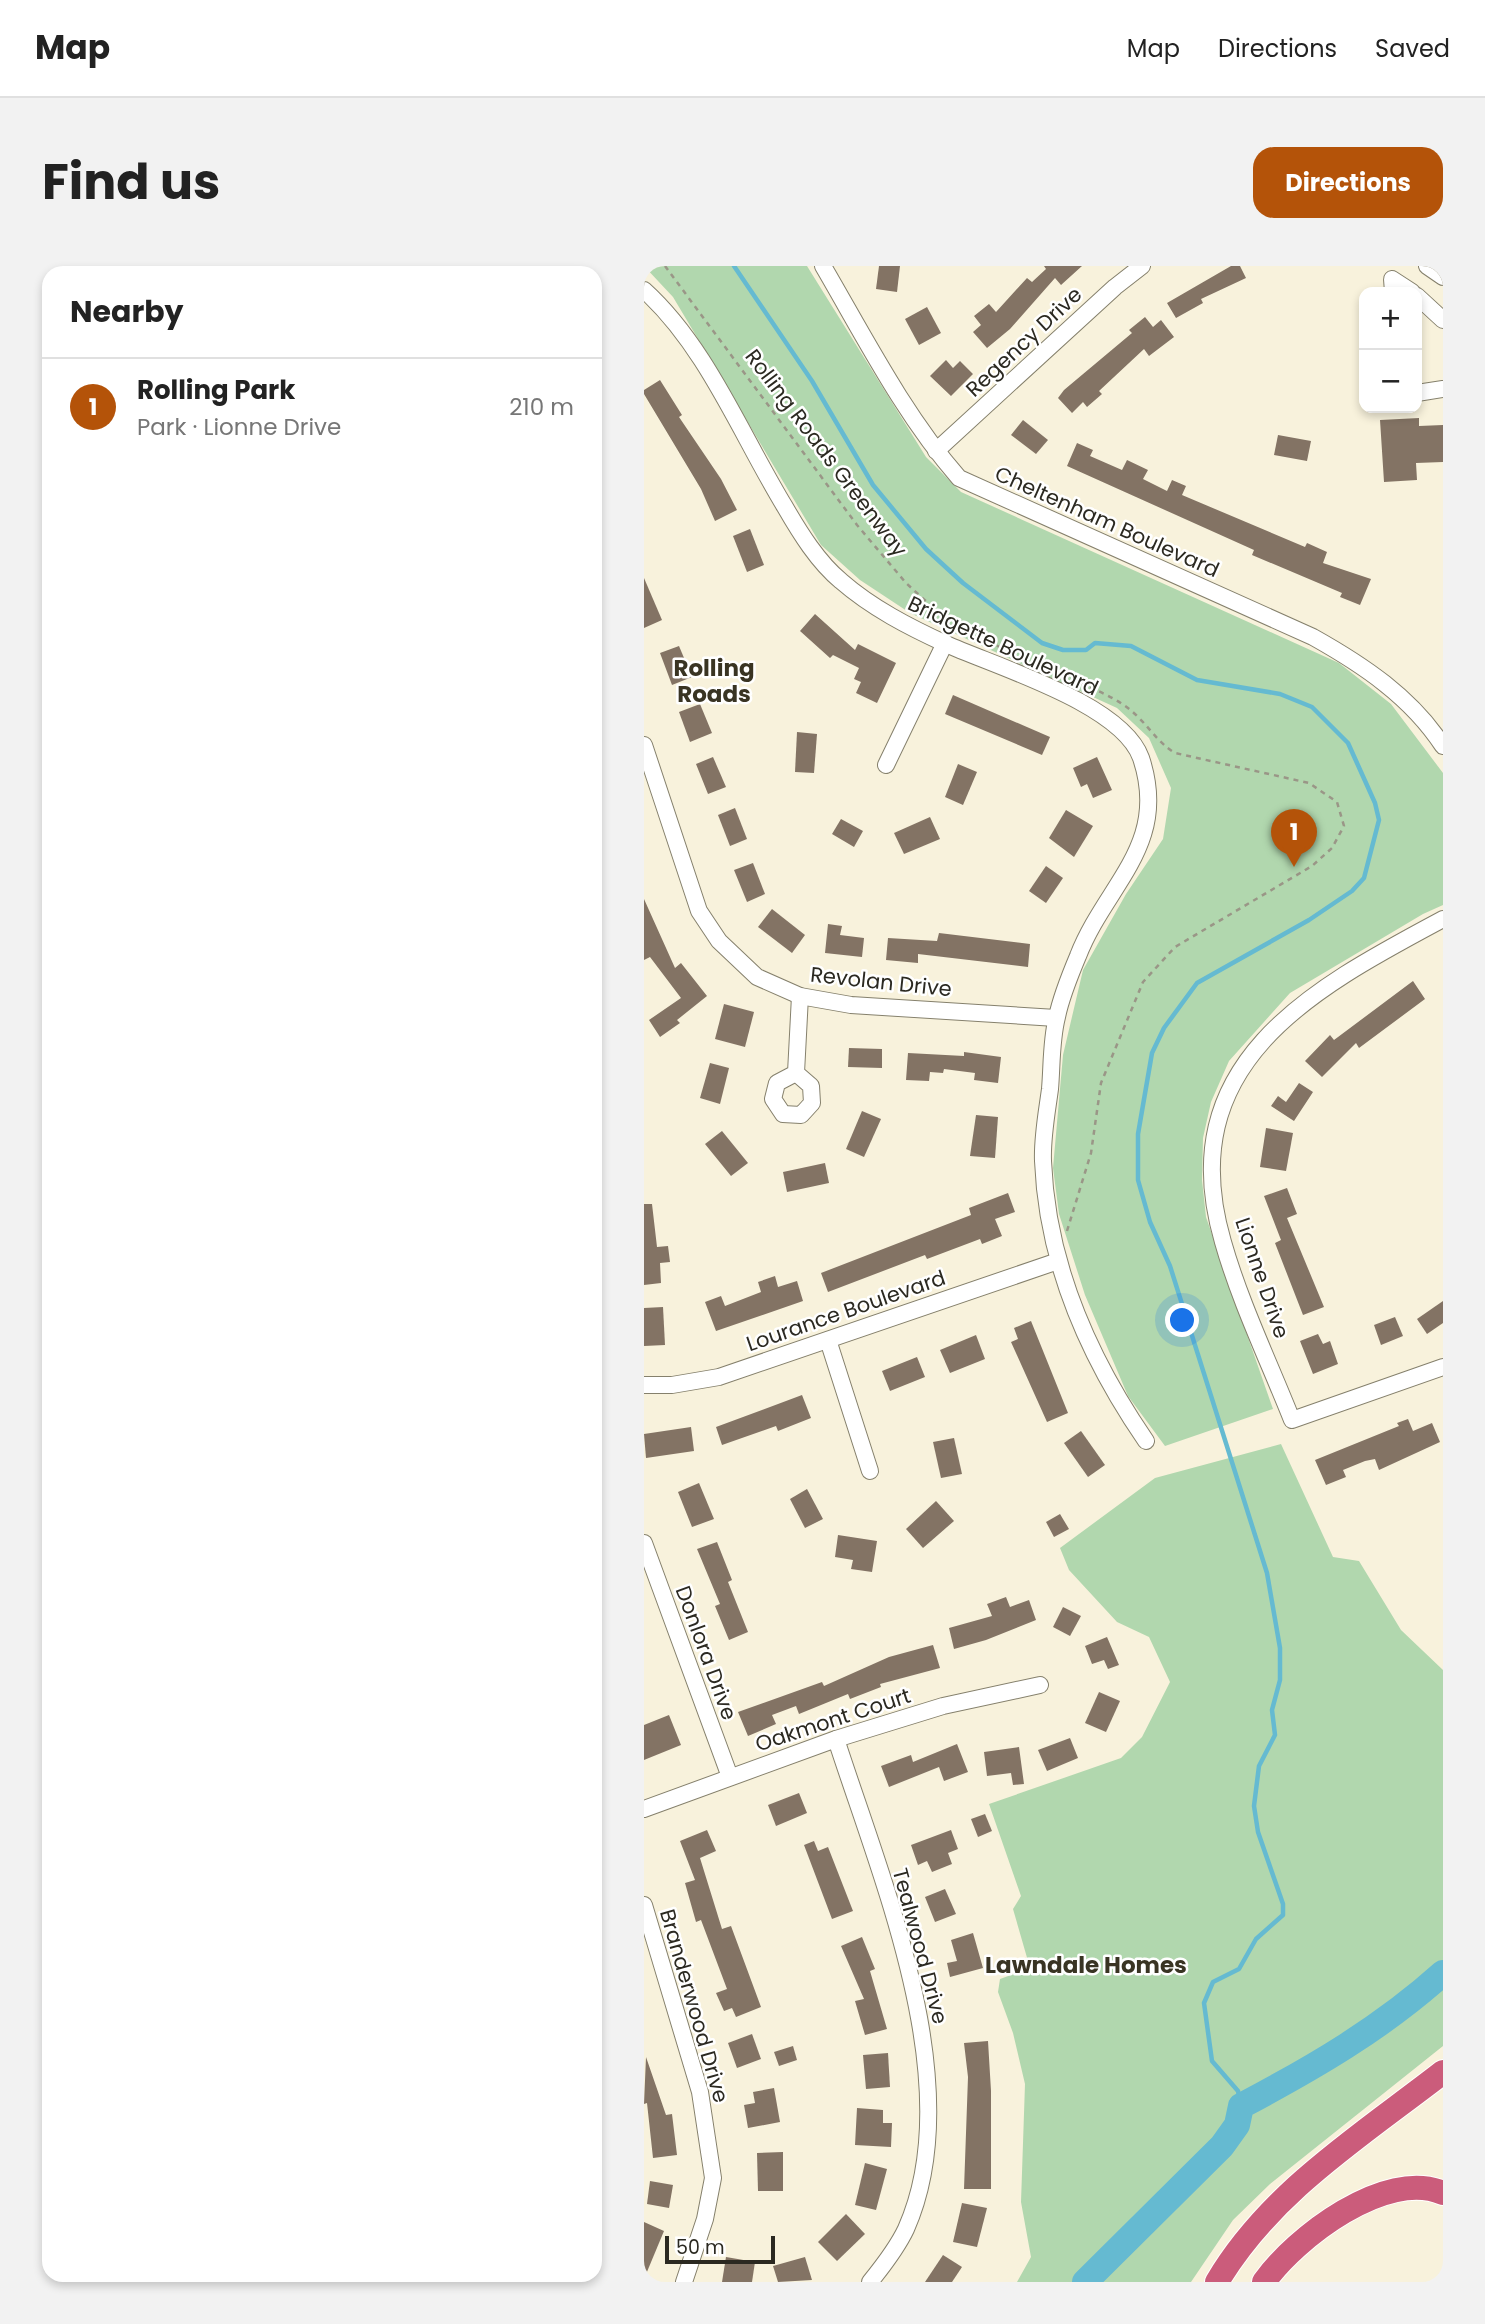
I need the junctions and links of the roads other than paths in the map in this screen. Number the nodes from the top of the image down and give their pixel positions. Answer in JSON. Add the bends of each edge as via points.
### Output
{"nodes":[{"id":1,"x":823,"y":266,"type":"edge"},
{"id":2,"x":1142,"y":266,"type":"edge"},
{"id":3,"x":1427,"y":266,"type":"edge"},
{"id":4,"x":1443,"y":277,"type":"edge"},
{"id":5,"x":644,"y":290,"type":"edge"},
{"id":6,"x":1422,"y":301,"type":"edge"},
{"id":7,"x":1443,"y":320,"type":"edge"},
{"id":8,"x":1443,"y":389,"type":"edge"},
{"id":9,"x":1422,"y":392,"type":"edge"},
{"id":10,"x":936,"y":451,"type":"junction"},
{"id":11,"x":945,"y":643,"type":"junction"},
{"id":12,"x":1442,"y":741,"type":"edge"},
{"id":13,"x":644,"y":745,"type":"edge"},
{"id":14,"x":886,"y":765,"type":"dead end"},
{"id":15,"x":1443,"y":919,"type":"edge"},
{"id":16,"x":800,"y":996,"type":"junction"},
{"id":17,"x":1056,"y":1018,"type":"junction"},
{"id":18,"x":796,"y":1073,"type":"dead end"},
{"id":19,"x":1056,"y":1253,"type":"junction"},
{"id":20,"x":828,"y":1340,"type":"junction"},
{"id":21,"x":1443,"y":1367,"type":"edge"},
{"id":22,"x":644,"y":1385,"type":"edge"},
{"id":23,"x":1146,"y":1441,"type":"dead end"},
{"id":24,"x":870,"y":1471,"type":"dead end"},
{"id":25,"x":644,"y":1543,"type":"edge"},
{"id":26,"x":648,"y":1570,"type":"edge"},
{"id":27,"x":1040,"y":1685,"type":"dead end"},
{"id":28,"x":836,"y":1739,"type":"junction"},
{"id":29,"x":730,"y":1777,"type":"junction"},
{"id":30,"x":644,"y":1809,"type":"edge"},
{"id":31,"x":644,"y":1905,"type":"edge"},
{"id":32,"x":1443,"y":2072,"type":"edge"},
{"id":33,"x":1443,"y":2193,"type":"edge"},
{"id":34,"x":684,"y":2282,"type":"edge"},
{"id":35,"x":870,"y":2282,"type":"edge"},
{"id":36,"x":1217,"y":2282,"type":"edge"},
{"id":37,"x":1264,"y":2282,"type":"edge"}],
"edges":[{"from":1,"to":10,"type":"street","name":"Cheltenham Boulevard"},
{"from":2,"to":10,"type":"street","name":"Regency Drive"},
{"from":3,"to":4,"type":"street"},
{"from":5,"to":11,"type":"street","name":"Bridgette Boulevard","via":[[698,355],[801,534],[838,579],[877,608]]},
{"from":6,"to":7,"type":"street"},
{"from":8,"to":9,"type":"street"},
{"from":10,"to":12,"type":"street","name":"Cheltenham Boulevard","via":[[959,478],[983,491],[1226,597],[1350,657],[1398,694]]},
{"from":11,"to":14,"type":"street"},
{"from":11,"to":17,"type":"street","name":"Bridgette Boulevard","via":[[1073,699],[1120,727],[1139,754],[1149,791],[1145,835],[1079,952]]},
{"from":13,"to":16,"type":"street","name":"Revolan Drive","via":[[699,911],[739,962],[757,977]]},
{"from":15,"to":21,"type":"street","name":"Lionne Drive","via":[[1290,1011],[1259,1042],[1231,1085],[1214,1137],[1212,1184],[1223,1242],[1292,1420]]},
{"from":16,"to":17,"type":"street","name":"Revolan Drive","via":[[851,1005]]},
{"from":16,"to":18,"type":"street"},
{"from":17,"to":19,"type":"street","name":"Bridgette Boulevard","via":[[1043,1159]]},
{"from":19,"to":20,"type":"street","name":"Lourance Boulevard"},
{"from":19,"to":23,"type":"street","name":"Bridgette Boulevard","via":[[1084,1333],[1111,1390]]},
{"from":20,"to":22,"type":"street","name":"Lourance Boulevard","via":[[719,1377]]},
{"from":20,"to":24,"type":"street"},
{"from":25,"to":26,"type":"street","name":"Donlora Drive"},
{"from":26,"to":29,"type":"street","name":"Donlora Drive"},
{"from":27,"to":28,"type":"street","name":"Oakmont Court","via":[[943,1706]]},
{"from":28,"to":29,"type":"street","name":"Oakmont Court"},
{"from":28,"to":35,"type":"street","name":"Tealwood Drive","via":[[903,1948],[925,2048],[926,2142],[920,2188],[906,2230]]},
{"from":29,"to":30,"type":"street","name":"Oakmont Court"},
{"from":31,"to":34,"type":"street","name":"Branderwood Drive","via":[[700,2092],[713,2178]]},
{"from":32,"to":36,"type":"highway","via":[[1275,2207],[1247,2236]]},
{"from":33,"to":37,"type":"highway","via":[[1407,2190],[1361,2203],[1314,2229]]}]}
